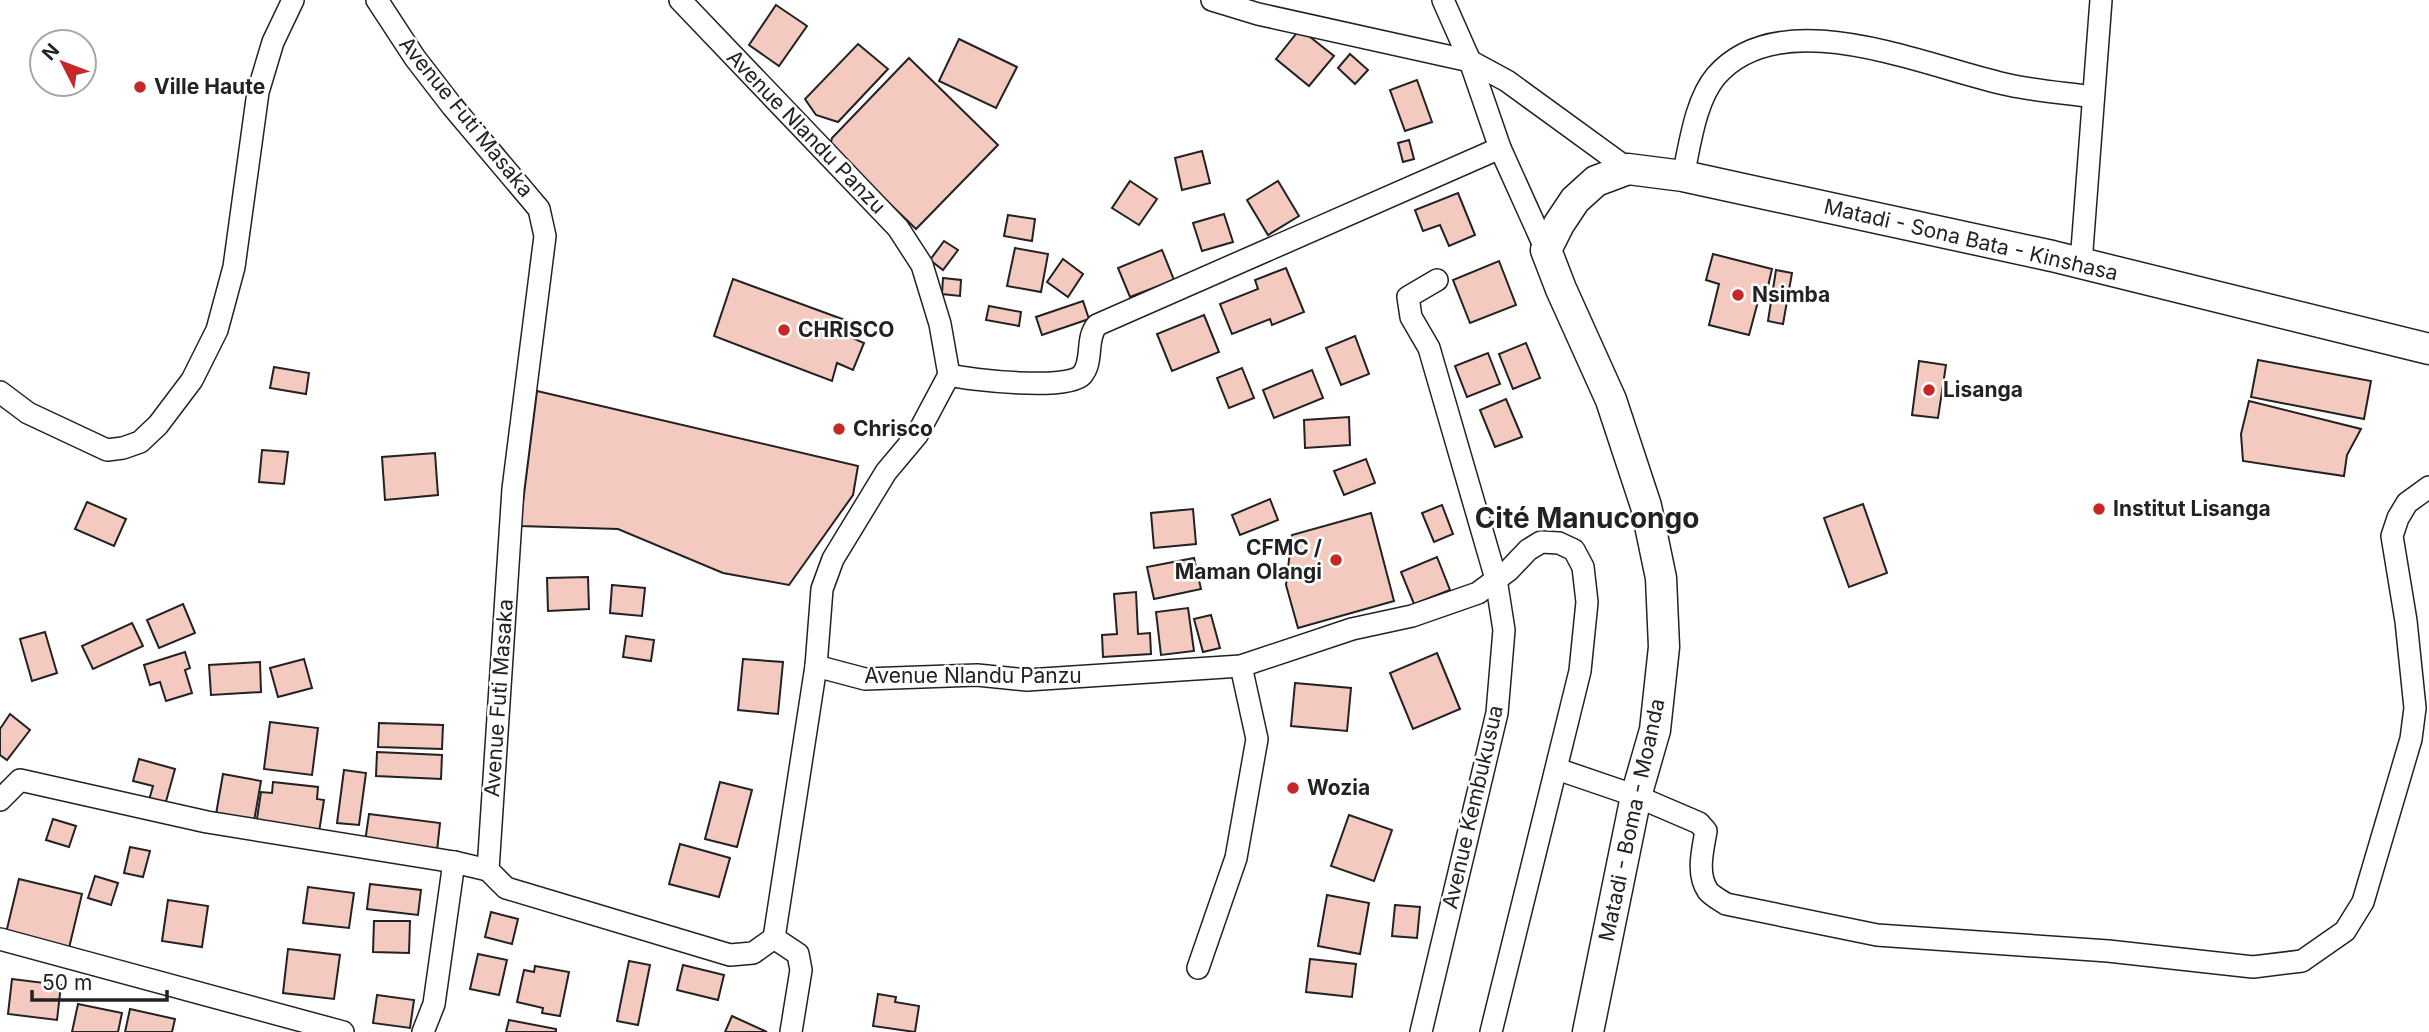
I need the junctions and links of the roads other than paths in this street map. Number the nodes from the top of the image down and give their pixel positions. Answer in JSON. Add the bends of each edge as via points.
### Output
{"nodes":[{"id":1,"x":293,"y":0,"type":"edge"},
{"id":2,"x":377,"y":0,"type":"edge"},
{"id":3,"x":680,"y":0,"type":"edge"},
{"id":4,"x":1212,"y":0,"type":"edge"},
{"id":5,"x":1443,"y":0,"type":"edge"},
{"id":6,"x":2101,"y":0,"type":"edge"},
{"id":7,"x":1470,"y":61,"type":"junction"},
{"id":8,"x":2093,"y":97,"type":"junction"},
{"id":9,"x":1500,"y":148,"type":"junction"},
{"id":10,"x":1628,"y":169,"type":"junction"},
{"id":11,"x":1683,"y":176,"type":"junction"},
{"id":12,"x":1546,"y":250,"type":"junction"},
{"id":13,"x":2081,"y":264,"type":"junction"},
{"id":14,"x":1437,"y":280,"type":"dead end"},
{"id":15,"x":2429,"y":349,"type":"edge"},
{"id":16,"x":949,"y":376,"type":"junction"},
{"id":17,"x":0,"y":392,"type":"edge"},
{"id":18,"x":2429,"y":487,"type":"edge"},
{"id":19,"x":1496,"y":579,"type":"junction"},
{"id":20,"x":816,"y":666,"type":"junction"},
{"id":21,"x":1241,"y":666,"type":"junction"},
{"id":22,"x":1557,"y":769,"type":"junction"},
{"id":23,"x":1636,"y":796,"type":"junction"},
{"id":24,"x":0,"y":800,"type":"edge"},
{"id":25,"x":454,"y":862,"type":"junction"},
{"id":26,"x":488,"y":870,"type":"junction"},
{"id":27,"x":774,"y":938,"type":"junction"},
{"id":28,"x":0,"y":939,"type":"edge"},
{"id":29,"x":1198,"y":968,"type":"dead end"},
{"id":30,"x":343,"y":1032,"type":"edge"},
{"id":31,"x":423,"y":1032,"type":"edge"},
{"id":32,"x":791,"y":1032,"type":"edge"},
{"id":33,"x":1421,"y":1032,"type":"edge"},
{"id":34,"x":1490,"y":1032,"type":"edge"},
{"id":35,"x":1588,"y":1032,"type":"edge"}],
"edges":[{"from":1,"to":17,"type":"street","via":[[273,42],[258,92],[234,267],[217,330],[192,380],[159,425],[140,442],[107,450],[28,413]]},
{"from":2,"to":26,"type":"street","name":"Avenue Futi Masaka","via":[[452,106],[539,209],[545,236],[513,489]]},
{"from":3,"to":16,"type":"street","name":"Avenue Nlandu Panzu","via":[[898,228],[922,265],[940,324]]},
{"from":4,"to":7,"type":"street"},
{"from":5,"to":7,"type":"street"},
{"from":6,"to":8,"type":"street"},
{"from":7,"to":9,"type":"street"},
{"from":7,"to":10,"type":"street","via":[[1507,81]]},
{"from":8,"to":11,"type":"street","via":[[2009,85],[1852,43],[1802,39],[1765,45],[1731,60],[1714,78],[1696,115]]},
{"from":8,"to":13,"type":"street"},
{"from":9,"to":12,"type":"street"},
{"from":9,"to":16,"type":"street","via":[[1097,325],[1091,331],[1082,375],[1071,382]]},
{"from":10,"to":11,"type":"highway","name":"Matadi - Sona Bata - Kinshasa"},
{"from":10,"to":12,"type":"highway","name":"Matadi - Sona Bata - Kinshasa","via":[[1596,181],[1576,200]]},
{"from":11,"to":13,"type":"highway","name":"Matadi - Sona Bata - Kinshasa"},
{"from":12,"to":23,"type":"highway","name":"Matadi - Boma - Moanda","via":[[1611,400],[1646,506],[1661,578],[1664,647],[1657,717]]},
{"from":13,"to":15,"type":"highway","name":"Matadi - Sona Bata - Kinshasa"},
{"from":14,"to":19,"type":"street","name":"Avenue Kembukusua","via":[[1408,297],[1411,317],[1429,348]]},
{"from":16,"to":20,"type":"street","via":[[917,435],[887,472],[834,559],[822,589]]},
{"from":18,"to":23,"type":"street","via":[[2407,503],[2392,536],[2415,708],[2411,739],[2363,902],[2345,931],[2302,961],[2253,967],[2108,951],[1877,935],[1726,904],[1709,893],[1702,879],[1706,831],[1699,823]]},
{"from":19,"to":21,"type":"street","name":"Avenue Nlandu Panzu","via":[[1453,603],[1352,629]]},
{"from":19,"to":22,"type":"street","name":"Avenue Nlandu Panzu","via":[[1541,542],[1574,550],[1583,567],[1587,602],[1580,671]]},
{"from":19,"to":33,"type":"street","name":"Avenue Kembukusua","via":[[1504,630],[1497,713]]},
{"from":20,"to":21,"type":"street","name":"Avenue Nlandu Panzu","via":[[865,679],[976,675],[1027,680]]},
{"from":20,"to":27,"type":"street"},
{"from":21,"to":29,"type":"street","via":[[1257,739],[1236,858]]},
{"from":22,"to":23,"type":"street"},
{"from":22,"to":34,"type":"street"},
{"from":23,"to":35,"type":"highway","name":"Matadi - Boma - Moanda"},
{"from":24,"to":25,"type":"street","via":[[20,780],[207,822]]},
{"from":25,"to":26,"type":"street"},
{"from":25,"to":31,"type":"street","via":[[434,1004]]},
{"from":26,"to":27,"type":"street","via":[[506,888],[730,955],[753,953]]},
{"from":27,"to":32,"type":"street","via":[[798,954],[801,970]]},
{"from":28,"to":30,"type":"street"}]}
